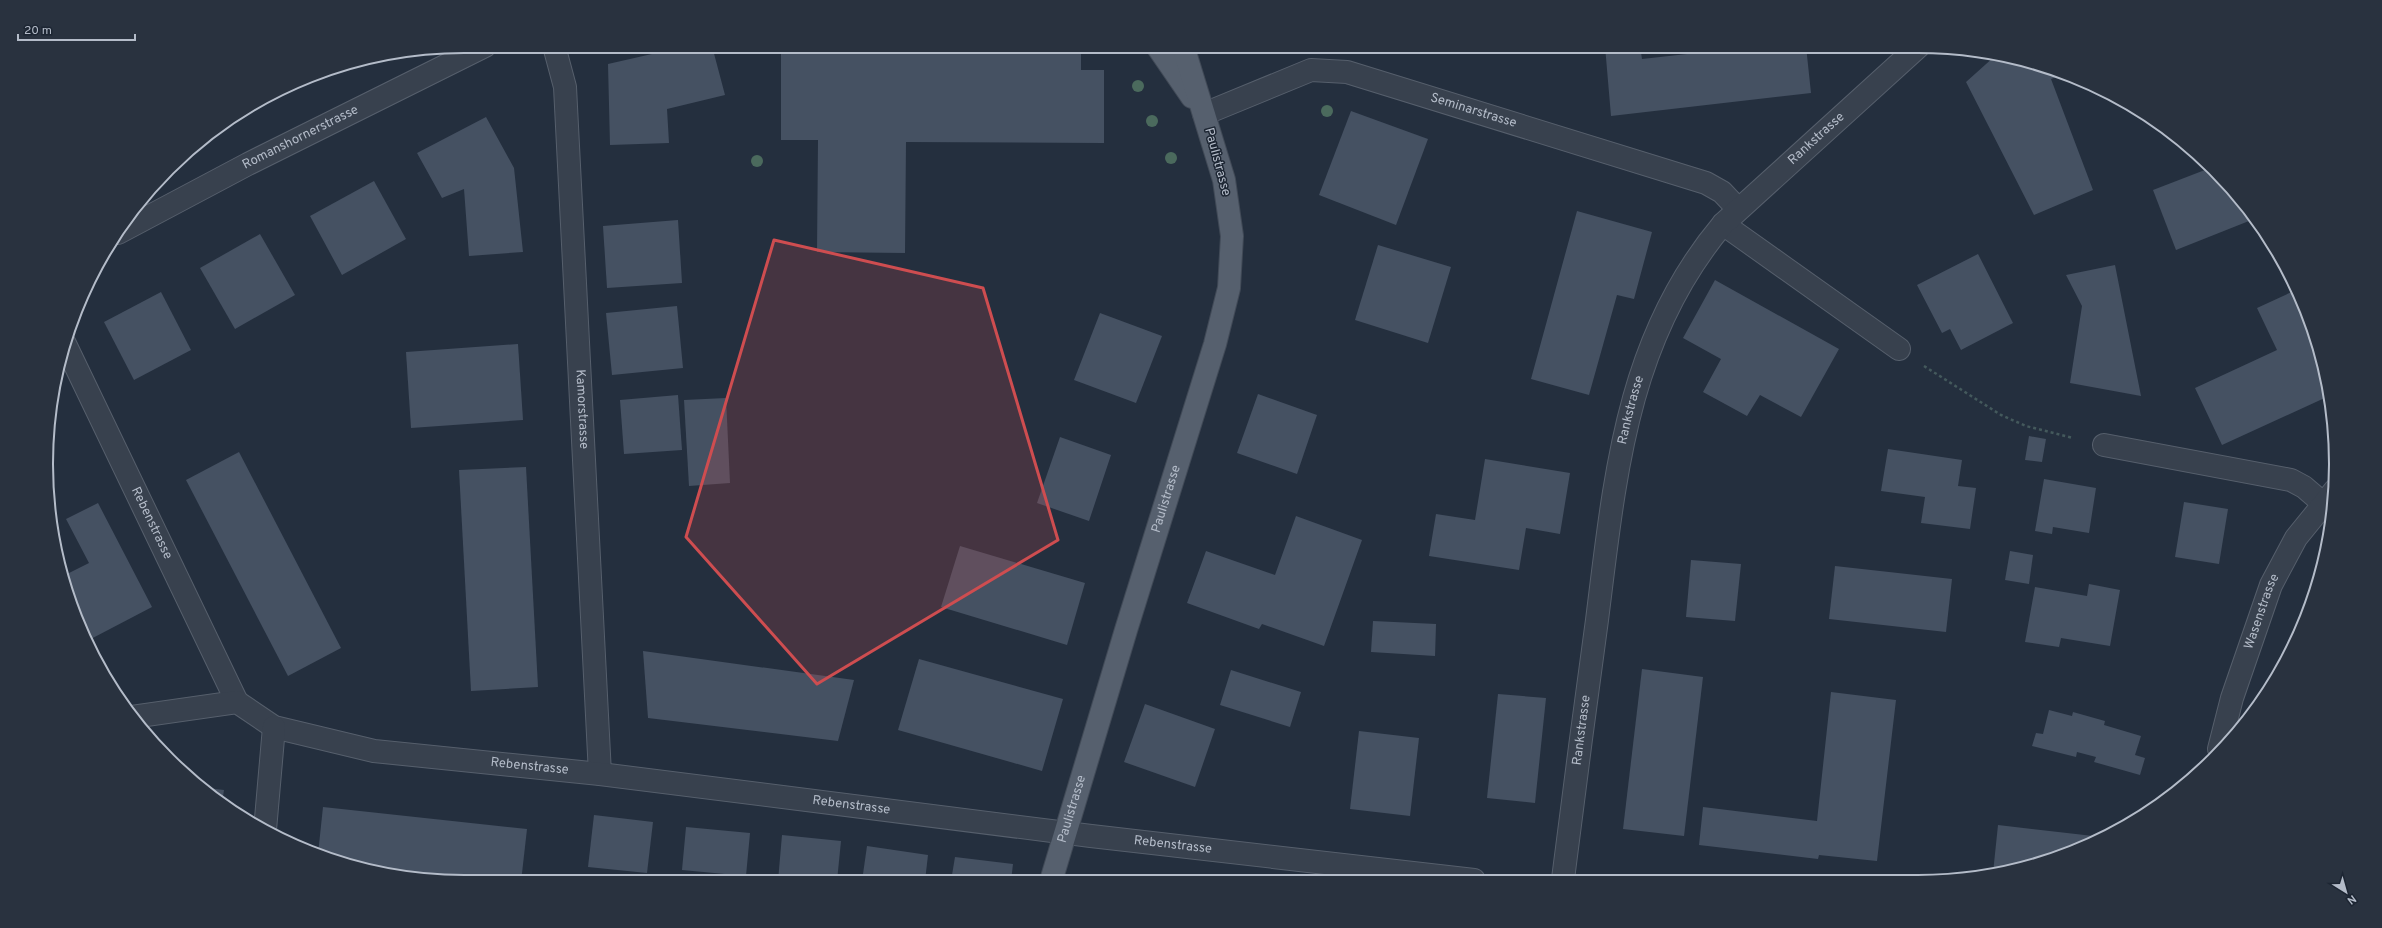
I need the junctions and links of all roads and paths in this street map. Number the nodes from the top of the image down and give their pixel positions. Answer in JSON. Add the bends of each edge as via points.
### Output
{"nodes":[{"id":1,"x":471,"y":53,"type":"edge"},
{"id":2,"x":556,"y":53,"type":"edge"},
{"id":3,"x":1162,"y":53,"type":"edge"},
{"id":4,"x":1186,"y":53,"type":"edge"},
{"id":5,"x":1911,"y":53,"type":"edge"},
{"id":6,"x":1204,"y":114,"type":"junction"},
{"id":7,"x":1730,"y":216,"type":"junction"},
{"id":8,"x":128,"y":228,"type":"edge"},
{"id":9,"x":1899,"y":349,"type":"joint"},
{"id":10,"x":69,"y":352,"type":"edge"},
{"id":11,"x":2104,"y":445,"type":"joint"},
{"id":12,"x":2327,"y":500,"type":"edge"},
{"id":13,"x":2326,"y":506,"type":"edge"},
{"id":14,"x":237,"y":702,"type":"junction"},
{"id":15,"x":140,"y":716,"type":"edge"},
{"id":16,"x":274,"y":727,"type":"junction"},
{"id":17,"x":2221,"y":742,"type":"edge"},
{"id":18,"x":600,"y":774,"type":"junction"},
{"id":19,"x":266,"y":824,"type":"edge"},
{"id":20,"x":1066,"y":832,"type":"junction"},
{"id":21,"x":1053,"y":875,"type":"edge"},
{"id":22,"x":1432,"y":875,"type":"edge"},
{"id":23,"x":1564,"y":875,"type":"edge"}],
"edges":[{"from":1,"to":8,"type":"street","name":"Romanshornerstrasse","via":[[248,164]]},
{"from":2,"to":18,"type":"street","name":"Kamorstrasse","via":[[565,87]]},
{"from":3,"to":6,"type":"main road","name":"Paulistrasse"},
{"from":4,"to":6,"type":"main road","name":"Paulistrasse"},
{"from":5,"to":7,"type":"street","name":"Rankstrasse"},
{"from":6,"to":7,"type":"street","name":"Seminarstrasse","via":[[1311,70],[1347,72],[1706,183],[1722,192]]},
{"from":6,"to":20,"type":"main road","name":"Paulistrasse","via":[[1224,180],[1232,236],[1229,288],[1216,344]]},
{"from":7,"to":9,"type":"street","name":"Seminarstrasse"},
{"from":7,"to":23,"type":"street","name":"Rankstrasse","via":[[1704,246],[1674,294],[1643,363],[1626,423],[1612,499]]},
{"from":9,"to":11,"type":"path","via":[[2000,415],[2026,426]]},
{"from":10,"to":14,"type":"street","name":"Rebenstrasse"},
{"from":11,"to":12,"type":"street","via":[[2291,480]]},
{"from":13,"to":17,"type":"street","name":"Wasenstrasse","via":[[2296,538],[2271,585],[2232,698]]},
{"from":14,"to":15,"type":"street"},
{"from":14,"to":16,"type":"street","name":"Rebenstrasse"},
{"from":16,"to":18,"type":"street","name":"Rebenstrasse","via":[[374,751]]},
{"from":16,"to":19,"type":"street"},
{"from":18,"to":20,"type":"street","name":"Rebenstrasse"},
{"from":20,"to":21,"type":"main road","name":"Paulistrasse"},
{"from":20,"to":22,"type":"street","name":"Rebenstrasse"}]}
